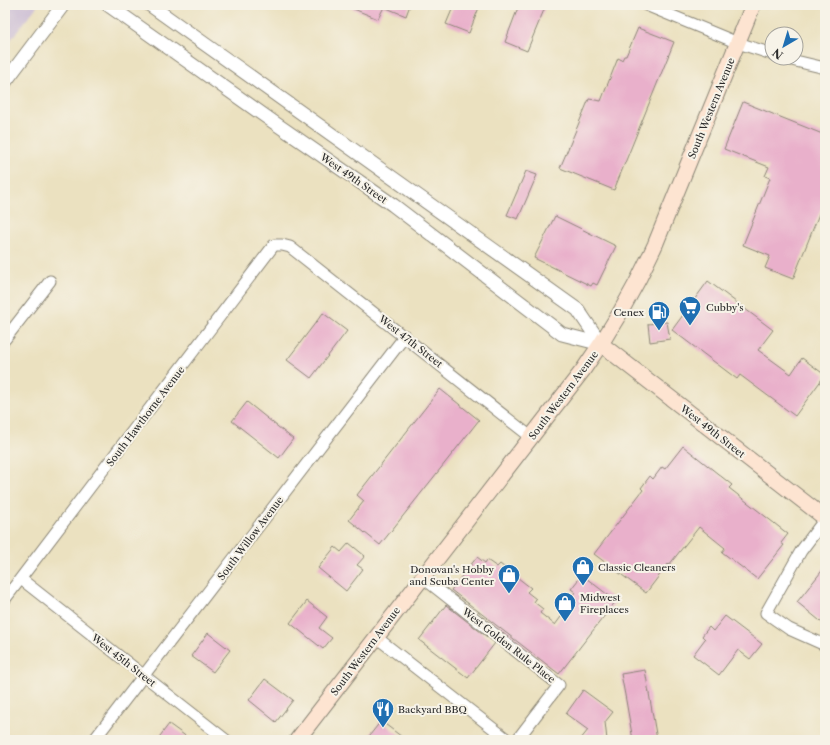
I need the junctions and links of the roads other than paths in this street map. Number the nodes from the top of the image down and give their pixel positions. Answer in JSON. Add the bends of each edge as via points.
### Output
{"nodes":[{"id":1,"x":64,"y":5,"type":"edge"},
{"id":2,"x":108,"y":5,"type":"edge"},
{"id":3,"x":150,"y":5,"type":"edge"},
{"id":4,"x":646,"y":5,"type":"edge"},
{"id":5,"x":753,"y":5,"type":"edge"},
{"id":6,"x":738,"y":42,"type":"junction"},
{"id":7,"x":764,"y":51,"type":"edge"},
{"id":8,"x":804,"y":63,"type":"edge"},
{"id":9,"x":825,"y":68,"type":"edge"},
{"id":10,"x":5,"y":82,"type":"edge"},
{"id":11,"x":290,"y":247,"type":"joint"},
{"id":12,"x":50,"y":281,"type":"dead end"},
{"id":13,"x":404,"y":336,"type":"junction"},
{"id":14,"x":5,"y":339,"type":"edge"},
{"id":15,"x":601,"y":344,"type":"junction"},
{"id":16,"x":531,"y":437,"type":"junction"},
{"id":17,"x":825,"y":518,"type":"edge"},
{"id":18,"x":422,"y":577,"type":"junction"},
{"id":19,"x":21,"y":579,"type":"junction"},
{"id":20,"x":5,"y":599,"type":"edge"},
{"id":21,"x":376,"y":637,"type":"junction"},
{"id":22,"x":825,"y":645,"type":"edge"},
{"id":23,"x":144,"y":676,"type":"junction"},
{"id":24,"x":94,"y":740,"type":"edge"},
{"id":25,"x":226,"y":740,"type":"edge"},
{"id":26,"x":298,"y":740,"type":"edge"},
{"id":27,"x":508,"y":740,"type":"edge"},
{"id":28,"x":517,"y":740,"type":"edge"}],
"edges":[{"from":1,"to":10,"type":"street"},
{"from":2,"to":15,"type":"street","name":"West 49th Street","via":[[393,205],[562,334]]},
{"from":3,"to":15,"type":"street","name":"West 49th Street","via":[[578,310]]},
{"from":4,"to":6,"type":"street"},
{"from":5,"to":6,"type":"main road","name":"South Western Avenue"},
{"from":6,"to":7,"type":"street"},
{"from":6,"to":15,"type":"main road","name":"South Western Avenue","via":[[655,245],[631,294]]},
{"from":8,"to":9,"type":"street"},
{"from":11,"to":13,"type":"street","name":"West 47th Street"},
{"from":11,"to":19,"type":"street","name":"South Hawthorne Avenue","via":[[274,245]]},
{"from":12,"to":14,"type":"street"},
{"from":13,"to":16,"type":"street","name":"West 47th Street"},
{"from":13,"to":23,"type":"street","name":"South Willow Avenue"},
{"from":15,"to":16,"type":"main road","name":"South Western Avenue"},
{"from":15,"to":17,"type":"main road","name":"West 49th Street"},
{"from":16,"to":18,"type":"main road","name":"South Western Avenue"},
{"from":17,"to":22,"type":"street","via":[[801,551],[766,613],[789,629]]},
{"from":18,"to":21,"type":"main road","name":"South Western Avenue"},
{"from":18,"to":28,"type":"street","name":"West Golden Rule Place","via":[[559,685]]},
{"from":19,"to":20,"type":"street","name":"South Hawthorne Avenue"},
{"from":19,"to":23,"type":"street","name":"West 45th Street"},
{"from":21,"to":26,"type":"main road","name":"South Western Avenue"},
{"from":21,"to":27,"type":"street"},
{"from":23,"to":24,"type":"street","name":"South Willow Avenue"},
{"from":23,"to":25,"type":"street","name":"West 45th Street"}]}
